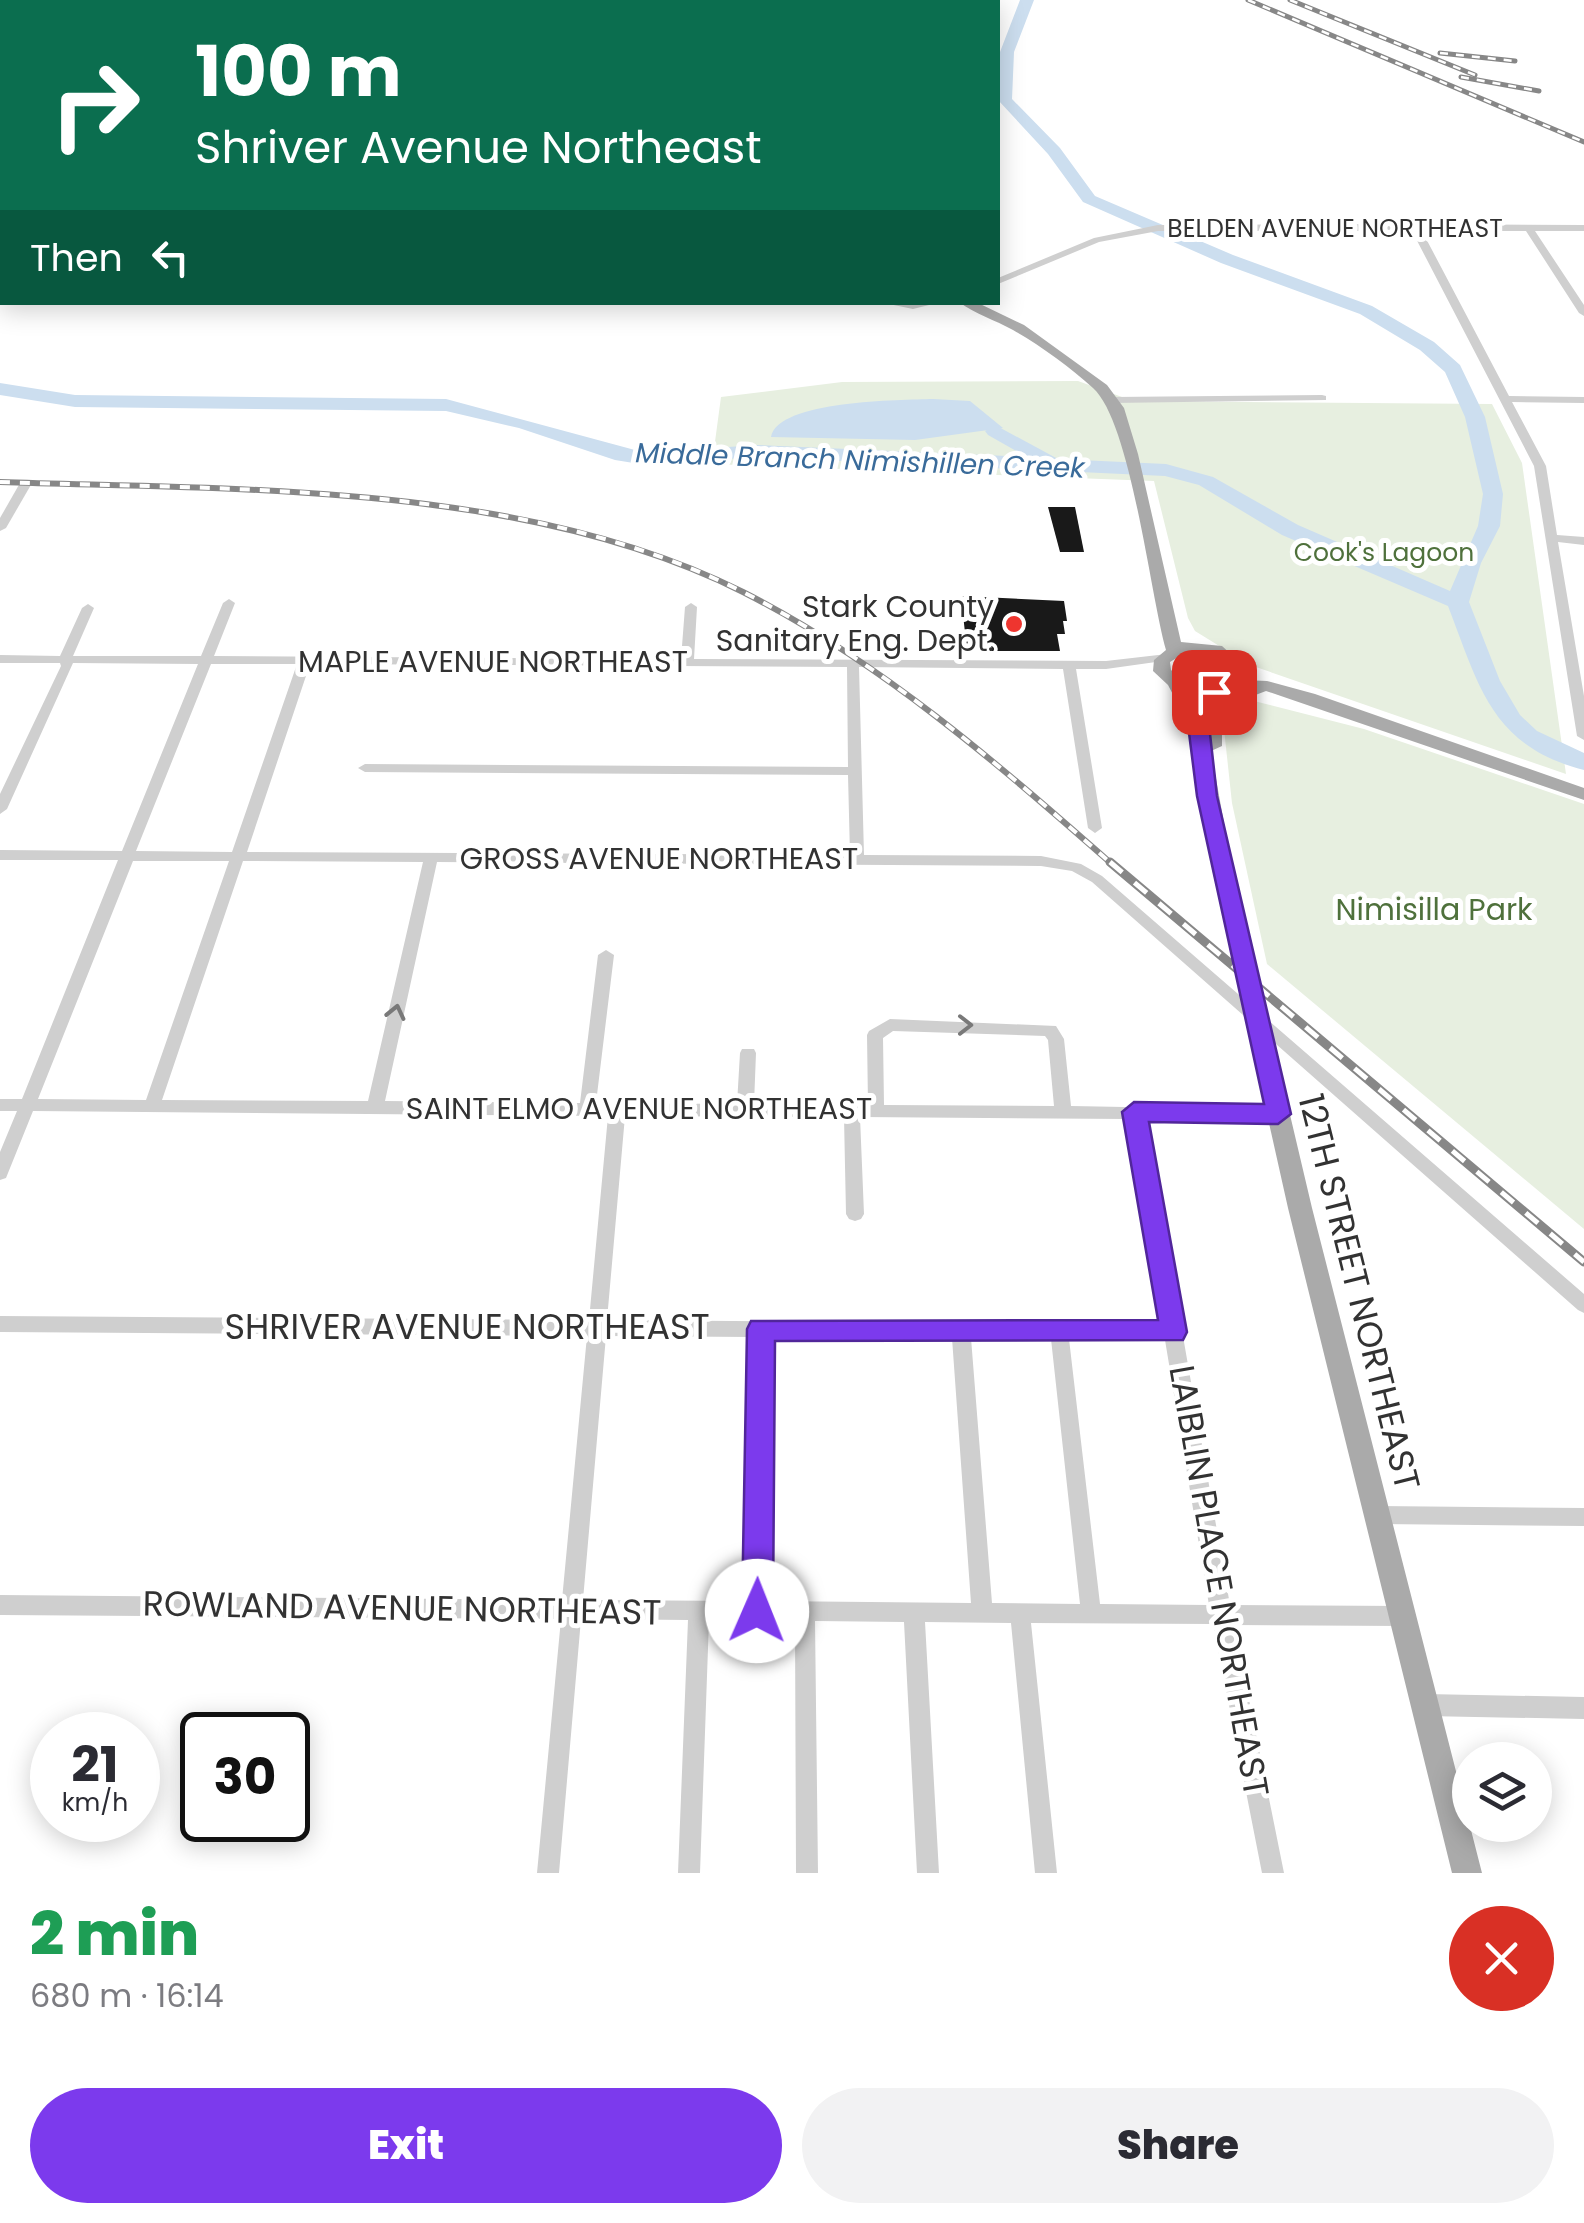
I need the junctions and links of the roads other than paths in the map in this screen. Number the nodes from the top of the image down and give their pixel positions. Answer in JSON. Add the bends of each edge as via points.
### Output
{"nodes":[{"id":1,"x":1415,"y":227,"type":"junction"},
{"id":2,"x":1528,"y":228,"type":"junction"},
{"id":3,"x":1584,"y":228,"type":"edge"},
{"id":4,"x":1000,"y":283,"type":"edge"},
{"id":5,"x":970,"y":305,"type":"edge"},
{"id":6,"x":995,"y":305,"type":"edge"},
{"id":7,"x":1584,"y":313,"type":"edge"},
{"id":8,"x":1019,"y":328,"type":"junction"},
{"id":9,"x":1322,"y":398,"type":"dead end"},
{"id":10,"x":1506,"y":399,"type":"junction"},
{"id":11,"x":1112,"y":400,"type":"junction"},
{"id":12,"x":1584,"y":400,"type":"edge"},
{"id":13,"x":26,"y":482,"type":"dead end"},
{"id":14,"x":2,"y":520,"type":"edge"},
{"id":15,"x":1552,"y":538,"type":"junction"},
{"id":16,"x":1584,"y":541,"type":"edge"},
{"id":17,"x":228,"y":604,"type":"dead end"},
{"id":18,"x":691,"y":606,"type":"dead end"},
{"id":19,"x":88,"y":608,"type":"dead end"},
{"id":20,"x":1168,"y":615,"type":"junction"},
{"id":21,"x":1202,"y":646,"type":"junction"},
{"id":22,"x":1168,"y":653,"type":"junction"},
{"id":23,"x":0,"y":659,"type":"edge"},
{"id":24,"x":66,"y":660,"type":"junction"},
{"id":25,"x":205,"y":660,"type":"junction"},
{"id":26,"x":304,"y":660,"type":"junction"},
{"id":27,"x":687,"y":663,"type":"junction"},
{"id":28,"x":853,"y":664,"type":"junction"},
{"id":29,"x":1069,"y":665,"type":"junction"},
{"id":30,"x":1106,"y":665,"type":"junction"},
{"id":31,"x":1172,"y":680,"type":"junction"},
{"id":32,"x":1228,"y":680,"type":"junction"},
{"id":33,"x":1376,"y":721,"type":"junction"},
{"id":34,"x":1198,"y":725,"type":"junction"},
{"id":35,"x":1584,"y":736,"type":"edge"},
{"id":36,"x":365,"y":768,"type":"dead end"},
{"id":37,"x":856,"y":771,"type":"junction"},
{"id":38,"x":1584,"y":794,"type":"edge"},
{"id":39,"x":1207,"y":796,"type":"junction"},
{"id":40,"x":0,"y":809,"type":"edge"},
{"id":41,"x":1095,"y":828,"type":"dead end"},
{"id":42,"x":0,"y":855,"type":"edge"},
{"id":43,"x":126,"y":857,"type":"junction"},
{"id":44,"x":237,"y":858,"type":"junction"},
{"id":45,"x":431,"y":858,"type":"junction"},
{"id":46,"x":857,"y":860,"type":"junction"},
{"id":47,"x":606,"y":955,"type":"dead end"},
{"id":48,"x":1258,"y":1023,"type":"junction"},
{"id":49,"x":748,"y":1053,"type":"dead end"},
{"id":50,"x":0,"y":1105,"type":"edge"},
{"id":51,"x":26,"y":1105,"type":"junction"},
{"id":52,"x":152,"y":1106,"type":"junction"},
{"id":53,"x":375,"y":1108,"type":"junction"},
{"id":54,"x":587,"y":1109,"type":"junction"},
{"id":55,"x":617,"y":1109,"type":"junction"},
{"id":56,"x":745,"y":1110,"type":"junction"},
{"id":57,"x":852,"y":1111,"type":"junction"},
{"id":58,"x":876,"y":1111,"type":"junction"},
{"id":59,"x":1063,"y":1111,"type":"junction"},
{"id":60,"x":1134,"y":1112,"type":"junction"},
{"id":61,"x":1278,"y":1114,"type":"junction"},
{"id":62,"x":0,"y":1173,"type":"edge"},
{"id":63,"x":855,"y":1214,"type":"dead end"},
{"id":64,"x":1584,"y":1305,"type":"edge"},
{"id":65,"x":0,"y":1324,"type":"edge"},
{"id":66,"x":598,"y":1328,"type":"junction"},
{"id":67,"x":761,"y":1329,"type":"junction"},
{"id":68,"x":961,"y":1330,"type":"junction"},
{"id":69,"x":1058,"y":1331,"type":"junction"},
{"id":70,"x":1174,"y":1332,"type":"junction"},
{"id":71,"x":1378,"y":1515,"type":"junction"},
{"id":72,"x":1584,"y":1516,"type":"edge"},
{"id":73,"x":0,"y":1605,"type":"edge"},
{"id":74,"x":571,"y":1611,"type":"junction"},
{"id":75,"x":699,"y":1611,"type":"junction"},
{"id":76,"x":757,"y":1611,"type":"junction"},
{"id":77,"x":805,"y":1611,"type":"junction"},
{"id":78,"x":914,"y":1611,"type":"junction"},
{"id":79,"x":982,"y":1612,"type":"junction"},
{"id":80,"x":1020,"y":1612,"type":"junction"},
{"id":81,"x":1092,"y":1613,"type":"junction"},
{"id":82,"x":1223,"y":1614,"type":"junction"},
{"id":83,"x":1403,"y":1616,"type":"junction"},
{"id":84,"x":1425,"y":1706,"type":"junction"},
{"id":85,"x":1584,"y":1708,"type":"edge"},
{"id":86,"x":548,"y":1873,"type":"edge"},
{"id":87,"x":689,"y":1873,"type":"edge"},
{"id":88,"x":807,"y":1873,"type":"edge"},
{"id":89,"x":928,"y":1873,"type":"edge"},
{"id":90,"x":1046,"y":1873,"type":"edge"},
{"id":91,"x":1273,"y":1873,"type":"edge"},
{"id":92,"x":1467,"y":1873,"type":"edge"}],
"edges":[{"from":1,"to":2,"type":"street","name":"BELDEN AVENUE NORTHEAST"},
{"from":1,"to":4,"type":"street","name":"BELDEN AVENUE NORTHEAST","via":[[1138,230],[1097,240]]},
{"from":1,"to":10,"type":"street"},
{"from":2,"to":3,"type":"street","name":"BELDEN AVENUE NORTHEAST"},
{"from":2,"to":7,"type":"street"},
{"from":5,"to":8,"type":"main road"},
{"from":6,"to":8,"type":"main road"},
{"from":8,"to":11,"type":"main road"},
{"from":9,"to":11,"type":"street"},
{"from":10,"to":12,"type":"street"},
{"from":10,"to":15,"type":"street","via":[[1540,466]]},
{"from":11,"to":20,"type":"main road","name":"12TH STREET NORTHEAST"},
{"from":13,"to":14,"type":"street"},
{"from":15,"to":16,"type":"street"},
{"from":15,"to":35,"type":"street"},
{"from":17,"to":25,"type":"street"},
{"from":18,"to":27,"type":"street"},
{"from":19,"to":24,"type":"street"},
{"from":20,"to":21,"type":"main road"},
{"from":20,"to":22,"type":"main road","name":"12TH STREET NORTHEAST"},
{"from":21,"to":22,"type":"main road"},
{"from":21,"to":32,"type":"main road","via":[[1225,654]]},
{"from":22,"to":30,"type":"street","name":"MAPLE AVENUE NORTHEAST"},
{"from":22,"to":31,"type":"main road","name":"12TH STREET NORTHEAST","via":[[1161,668]]},
{"from":23,"to":24,"type":"street","name":"MAPLE AVENUE NORTHEAST"},
{"from":24,"to":25,"type":"street","name":"MAPLE AVENUE NORTHEAST"},
{"from":24,"to":40,"type":"street"},
{"from":25,"to":26,"type":"street","name":"MAPLE AVENUE NORTHEAST"},
{"from":25,"to":43,"type":"street"},
{"from":26,"to":27,"type":"street","name":"MAPLE AVENUE NORTHEAST"},
{"from":26,"to":44,"type":"street"},
{"from":27,"to":28,"type":"street","name":"MAPLE AVENUE NORTHEAST"},
{"from":28,"to":29,"type":"street","name":"MAPLE AVENUE NORTHEAST"},
{"from":28,"to":37,"type":"street"},
{"from":29,"to":30,"type":"street","name":"MAPLE AVENUE NORTHEAST"},
{"from":29,"to":41,"type":"street"},
{"from":30,"to":31,"type":"street","name":"MAPLE AVENUE NORTHEAST"},
{"from":31,"to":32,"type":"main road","via":[[1198,690]]},
{"from":31,"to":34,"type":"main road","name":"12TH STREET NORTHEAST"},
{"from":32,"to":33,"type":"main road"},
{"from":32,"to":34,"type":"main road","via":[[1209,697]]},
{"from":33,"to":38,"type":"main road"},
{"from":33,"to":39,"type":"main road","via":[[1266,694],[1227,696],[1212,718],[1216,777]]},
{"from":34,"to":39,"type":"main road","name":"12TH STREET NORTHEAST"},
{"from":36,"to":37,"type":"street"},
{"from":37,"to":46,"type":"street"},
{"from":39,"to":48,"type":"main road","name":"12TH STREET NORTHEAST"},
{"from":42,"to":43,"type":"street","name":"GROSS AVENUE NORTHEAST"},
{"from":43,"to":44,"type":"street","name":"GROSS AVENUE NORTHEAST"},
{"from":43,"to":51,"type":"street"},
{"from":44,"to":45,"type":"street","name":"GROSS AVENUE NORTHEAST"},
{"from":44,"to":52,"type":"street"},
{"from":45,"to":46,"type":"street","name":"GROSS AVENUE NORTHEAST"},
{"from":53,"to":45,"type":"street","one_way":true},
{"from":46,"to":48,"type":"street","name":"GROSS AVENUE NORTHEAST","via":[[1076,866]]},
{"from":47,"to":54,"type":"street"},
{"from":48,"to":61,"type":"main road","name":"12TH STREET NORTHEAST"},
{"from":48,"to":64,"type":"street","name":"GROSS AVENUE NORTHEAST"},
{"from":49,"to":56,"type":"street"},
{"from":50,"to":51,"type":"street","name":"SAINT ELMO AVENUE NORTHEAST"},
{"from":51,"to":52,"type":"street","name":"SAINT ELMO AVENUE NORTHEAST"},
{"from":51,"to":62,"type":"street"},
{"from":52,"to":53,"type":"street","name":"SAINT ELMO AVENUE NORTHEAST"},
{"from":53,"to":54,"type":"street","name":"SAINT ELMO AVENUE NORTHEAST"},
{"from":54,"to":55,"type":"street","name":"SAINT ELMO AVENUE NORTHEAST"},
{"from":55,"to":56,"type":"street","name":"SAINT ELMO AVENUE NORTHEAST"},
{"from":55,"to":66,"type":"street"},
{"from":56,"to":57,"type":"street","name":"SAINT ELMO AVENUE NORTHEAST"},
{"from":57,"to":58,"type":"street","name":"SAINT ELMO AVENUE NORTHEAST"},
{"from":57,"to":63,"type":"street"},
{"from":58,"to":59,"type":"street","name":"SAINT ELMO AVENUE NORTHEAST"},
{"from":58,"to":59,"type":"street","one_way":true,"via":[[880,1028],[985,1025],[1050,1030]]},
{"from":59,"to":60,"type":"street","name":"SAINT ELMO AVENUE NORTHEAST"},
{"from":60,"to":61,"type":"street","name":"SAINT ELMO AVENUE NORTHEAST"},
{"from":60,"to":70,"type":"street","name":"LAIBLIN PLACE NORTHEAST"},
{"from":61,"to":71,"type":"main road","name":"12TH STREET NORTHEAST"},
{"from":65,"to":66,"type":"street","name":"SHRIVER AVENUE NORTHEAST"},
{"from":66,"to":67,"type":"street","name":"SHRIVER AVENUE NORTHEAST"},
{"from":66,"to":74,"type":"street"},
{"from":67,"to":68,"type":"street","name":"SHRIVER AVENUE NORTHEAST"},
{"from":67,"to":76,"type":"street"},
{"from":68,"to":69,"type":"street","name":"SHRIVER AVENUE NORTHEAST"},
{"from":68,"to":79,"type":"street"},
{"from":69,"to":70,"type":"street","name":"SHRIVER AVENUE NORTHEAST"},
{"from":69,"to":81,"type":"street"},
{"from":70,"to":82,"type":"street","name":"LAIBLIN PLACE NORTHEAST"},
{"from":71,"to":72,"type":"street"},
{"from":71,"to":83,"type":"main road","name":"12TH STREET NORTHEAST"},
{"from":73,"to":74,"type":"street","name":"ROWLAND AVENUE NORTHEAST"},
{"from":74,"to":75,"type":"street","name":"ROWLAND AVENUE NORTHEAST"},
{"from":74,"to":86,"type":"street"},
{"from":75,"to":76,"type":"street","name":"ROWLAND AVENUE NORTHEAST"},
{"from":75,"to":87,"type":"street"},
{"from":76,"to":77,"type":"street","name":"ROWLAND AVENUE NORTHEAST"},
{"from":77,"to":78,"type":"street","name":"ROWLAND AVENUE NORTHEAST"},
{"from":77,"to":88,"type":"street"},
{"from":78,"to":79,"type":"street","name":"ROWLAND AVENUE NORTHEAST"},
{"from":78,"to":89,"type":"street"},
{"from":79,"to":80,"type":"street","name":"ROWLAND AVENUE NORTHEAST"},
{"from":80,"to":81,"type":"street","name":"ROWLAND AVENUE NORTHEAST"},
{"from":80,"to":90,"type":"street"},
{"from":81,"to":82,"type":"street","name":"ROWLAND AVENUE NORTHEAST"},
{"from":82,"to":83,"type":"street","name":"ROWLAND AVENUE NORTHEAST"},
{"from":82,"to":91,"type":"street","name":"LAIBLIN PLACE NORTHEAST"},
{"from":83,"to":84,"type":"main road","name":"12TH STREET NORTHEAST"},
{"from":84,"to":85,"type":"street"},
{"from":84,"to":92,"type":"main road","name":"12TH STREET NORTHEAST"}]}
